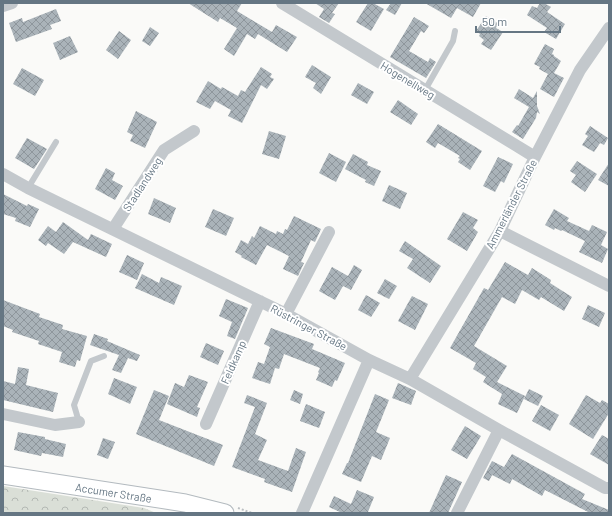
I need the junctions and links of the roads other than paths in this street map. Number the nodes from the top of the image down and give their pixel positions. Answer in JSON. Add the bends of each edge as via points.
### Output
{"nodes":[{"id":1,"x":12,"y":3,"type":"edge"},
{"id":2,"x":282,"y":3,"type":"edge"},
{"id":3,"x":3,"y":6,"type":"edge"},
{"id":4,"x":609,"y":28,"type":"edge"},
{"id":5,"x":455,"y":31,"type":"dead end"},
{"id":6,"x":425,"y":90,"type":"junction"},
{"id":7,"x":194,"y":131,"type":"dead end"},
{"id":8,"x":56,"y":142,"type":"dead end"},
{"id":9,"x":535,"y":157,"type":"junction"},
{"id":10,"x":3,"y":174,"type":"edge"},
{"id":11,"x":28,"y":188,"type":"junction"},
{"id":12,"x":113,"y":229,"type":"junction"},
{"id":13,"x":500,"y":231,"type":"junction"},
{"id":14,"x":328,"y":232,"type":"dead end"},
{"id":15,"x":609,"y":286,"type":"edge"},
{"id":16,"x":260,"y":301,"type":"junction"},
{"id":17,"x":286,"y":314,"type":"junction"},
{"id":18,"x":104,"y":356,"type":"dead end"},
{"id":19,"x":369,"y":360,"type":"junction"},
{"id":20,"x":410,"y":379,"type":"junction"},
{"id":21,"x":3,"y":414,"type":"edge"},
{"id":22,"x":79,"y":422,"type":"joint"},
{"id":23,"x":206,"y":424,"type":"dead end"},
{"id":24,"x":499,"y":430,"type":"junction"},
{"id":25,"x":3,"y":475,"type":"edge"},
{"id":26,"x":609,"y":488,"type":"edge"},
{"id":27,"x":224,"y":513,"type":"edge"},
{"id":28,"x":302,"y":513,"type":"edge"},
{"id":29,"x":456,"y":513,"type":"edge"}],
"edges":[{"from":1,"to":3,"type":"street"},
{"from":2,"to":6,"type":"street","name":"Hogenellweg"},
{"from":4,"to":9,"type":"street","name":"Ammerländer Straße","via":[[580,70]]},
{"from":5,"to":6,"type":"lane","via":[[453,41]]},
{"from":6,"to":9,"type":"street","name":"Hogenellweg"},
{"from":7,"to":12,"type":"street","name":"Stadlandweg","via":[[164,150]]},
{"from":8,"to":11,"type":"lane"},
{"from":9,"to":13,"type":"street","name":"Ammerländer Straße"},
{"from":10,"to":11,"type":"street","name":"Rüstringer Straße"},
{"from":11,"to":12,"type":"street","name":"Rüstringer Straße"},
{"from":12,"to":16,"type":"street","name":"Rüstringer Straße"},
{"from":13,"to":15,"type":"street"},
{"from":13,"to":20,"type":"street","name":"Ammerländer Straße"},
{"from":14,"to":17,"type":"street"},
{"from":16,"to":17,"type":"street","name":"Rüstringer Straße"},
{"from":16,"to":23,"type":"street","name":"Feldkamp"},
{"from":17,"to":19,"type":"street","name":"Rüstringer Straße"},
{"from":18,"to":22,"type":"lane","via":[[91,361],[74,405]]},
{"from":19,"to":20,"type":"street","name":"Rüstringer Straße"},
{"from":19,"to":28,"type":"street"},
{"from":20,"to":24,"type":"street","name":"Rüstringer Straße"},
{"from":21,"to":22,"type":"street","via":[[55,425]]},
{"from":24,"to":26,"type":"street","name":"Rüstringer Straße"},
{"from":24,"to":29,"type":"street"},
{"from":25,"to":27,"type":"street","name":"Accumer Straße","via":[[184,503]]}]}
